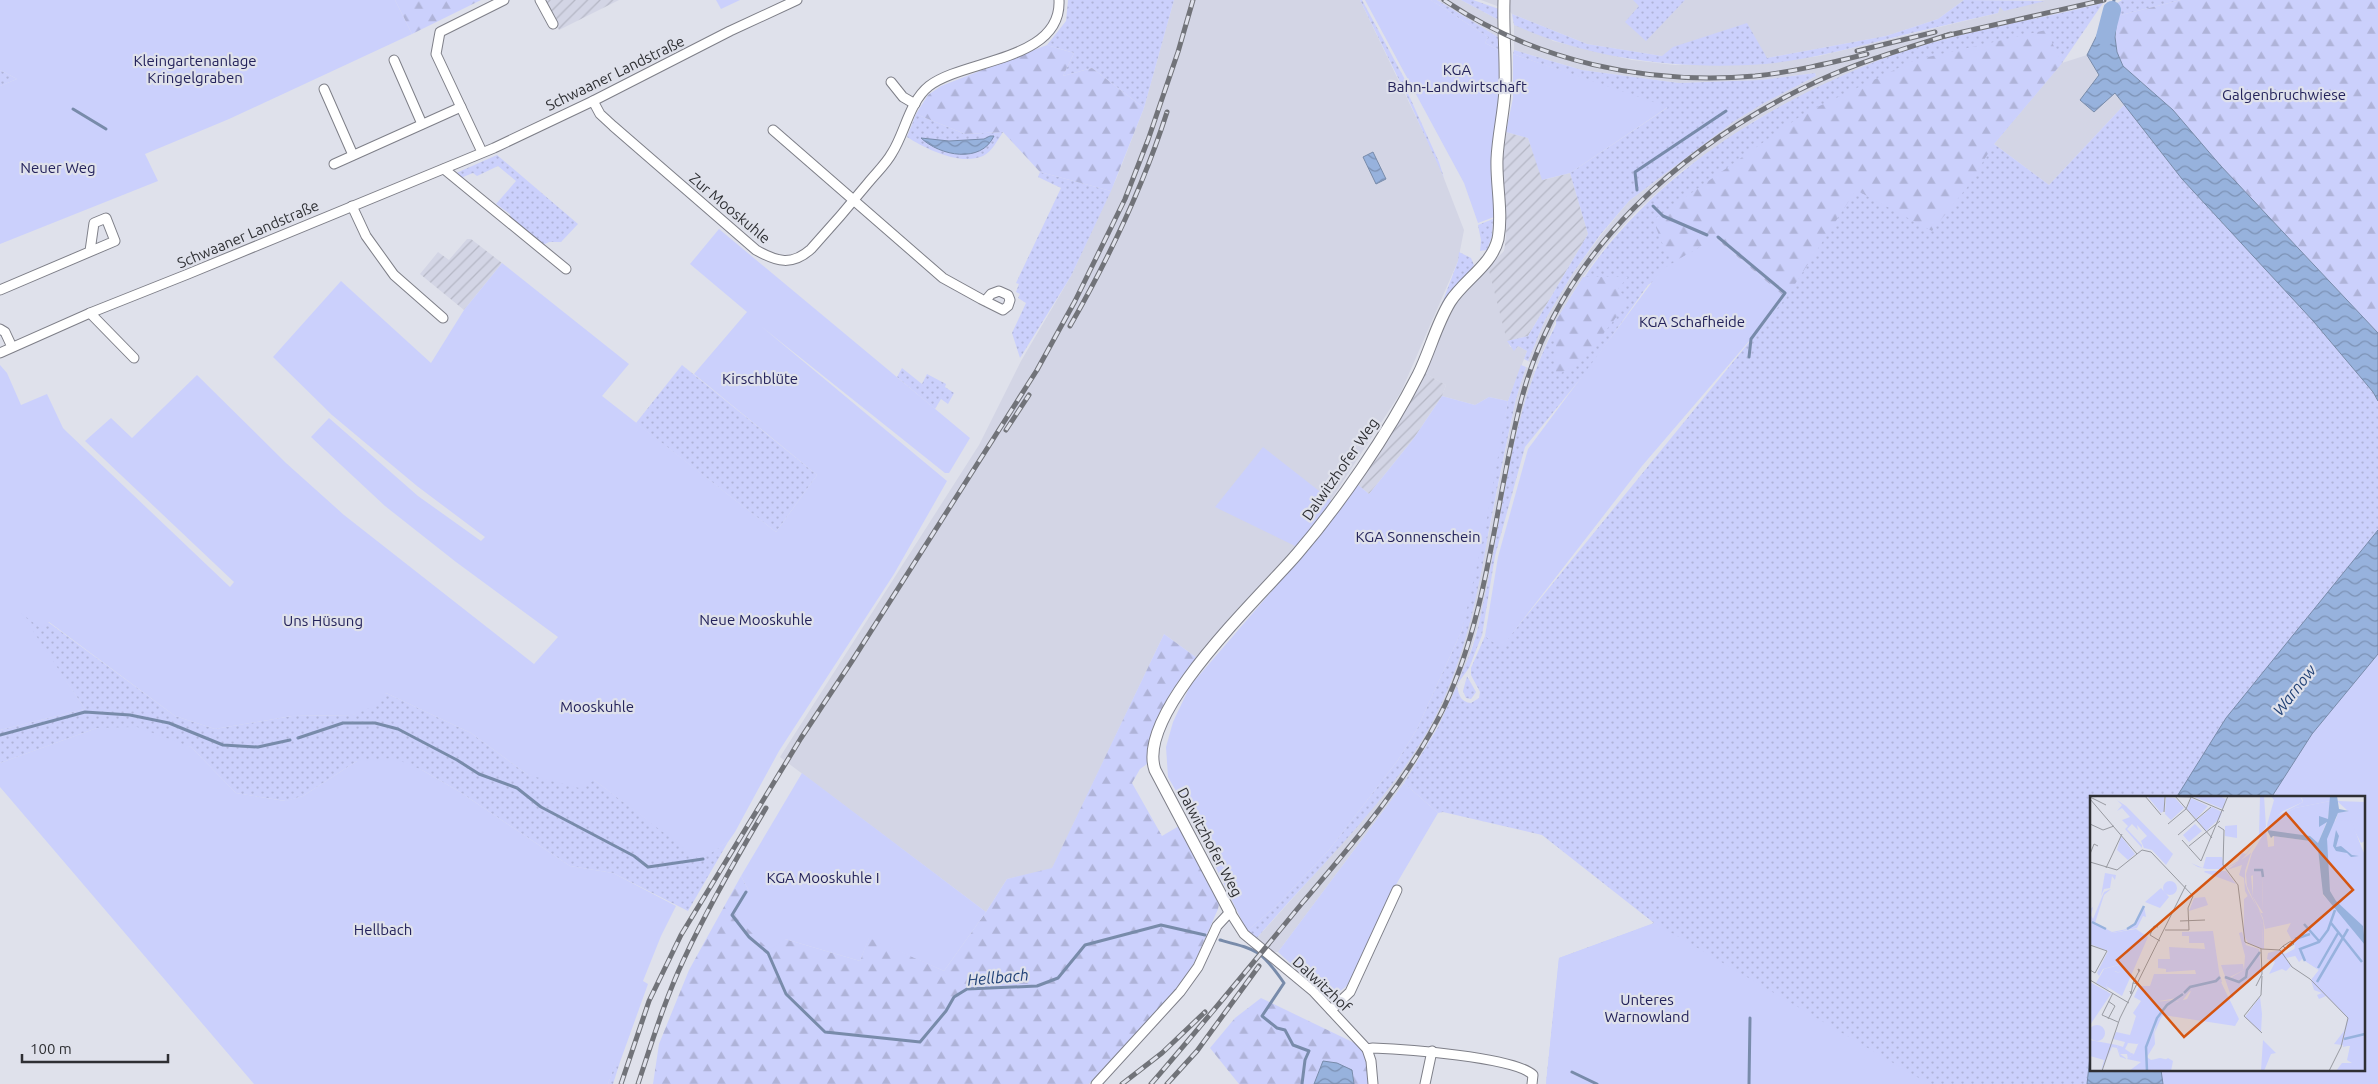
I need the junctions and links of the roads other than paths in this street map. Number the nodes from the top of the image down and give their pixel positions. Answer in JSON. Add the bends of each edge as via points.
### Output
{"nodes":[{"id":1,"x":504,"y":0,"type":"edge"},
{"id":2,"x":540,"y":0,"type":"edge"},
{"id":3,"x":797,"y":0,"type":"edge"},
{"id":4,"x":1059,"y":0,"type":"edge"},
{"id":5,"x":1504,"y":0,"type":"edge"},
{"id":6,"x":552,"y":24,"type":"dead end"},
{"id":7,"x":394,"y":60,"type":"dead end"},
{"id":8,"x":891,"y":82,"type":"dead end"},
{"id":9,"x":324,"y":89,"type":"dead end"},
{"id":10,"x":593,"y":101,"type":"junction"},
{"id":11,"x":915,"y":104,"type":"junction"},
{"id":12,"x":461,"y":107,"type":"junction"},
{"id":13,"x":422,"y":124,"type":"junction"},
{"id":14,"x":772,"y":130,"type":"dead end"},
{"id":15,"x":482,"y":152,"type":"junction"},
{"id":16,"x":353,"y":155,"type":"junction"},
{"id":17,"x":334,"y":164,"type":"dead end"},
{"id":18,"x":444,"y":169,"type":"junction"},
{"id":19,"x":854,"y":200,"type":"junction"},
{"id":20,"x":352,"y":206,"type":"junction"},
{"id":21,"x":90,"y":252,"type":"dead end"},
{"id":22,"x":566,"y":269,"type":"dead end"},
{"id":23,"x":0,"y":290,"type":"edge"},
{"id":24,"x":985,"y":301,"type":"dead end"},
{"id":25,"x":90,"y":312,"type":"junction"},
{"id":26,"x":443,"y":318,"type":"dead end"},
{"id":27,"x":0,"y":329,"type":"edge"},
{"id":28,"x":12,"y":347,"type":"junction"},
{"id":29,"x":0,"y":352,"type":"edge"},
{"id":30,"x":134,"y":358,"type":"dead end"},
{"id":31,"x":1397,"y":890,"type":"dead end"},
{"id":32,"x":1230,"y":912,"type":"junction"},
{"id":33,"x":1254,"y":943,"type":"joint"},
{"id":34,"x":1331,"y":1010,"type":"junction"},
{"id":35,"x":1367,"y":1049,"type":"junction"},
{"id":36,"x":1432,"y":1051,"type":"junction"},
{"id":37,"x":1096,"y":1084,"type":"edge"},
{"id":38,"x":1373,"y":1084,"type":"edge"},
{"id":39,"x":1426,"y":1084,"type":"edge"},
{"id":40,"x":1532,"y":1084,"type":"edge"}],
"edges":[{"from":1,"to":12,"type":"street","via":[[440,32],[436,54]]},
{"from":2,"to":6,"type":"street"},
{"from":3,"to":10,"type":"street","name":"Schwaaner Landstraße"},
{"from":4,"to":11,"type":"street","name":"Zur Mooskuhle","via":[[1058,17],[1042,38],[1011,54],[936,82],[923,91]]},
{"from":5,"to":32,"type":"street","name":"Dalwitzhofer Weg","via":[[1505,90],[1497,159],[1499,215],[1496,245],[1452,299],[1436,329],[1419,374],[1354,477],[1297,554],[1188,676],[1170,706],[1155,743],[1152,763]]},
{"from":7,"to":13,"type":"street"},
{"from":8,"to":11,"type":"street","via":[[903,97]]},
{"from":9,"to":16,"type":"street"},
{"from":10,"to":15,"type":"street","name":"Schwaaner Landstraße"},
{"from":10,"to":19,"type":"street","name":"Zur Mooskuhle","via":[[600,114],[613,126],[756,250],[772,260],[789,262],[803,256]]},
{"from":11,"to":19,"type":"street","name":"Zur Mooskuhle","via":[[893,152]]},
{"from":12,"to":13,"type":"street"},
{"from":12,"to":15,"type":"street"},
{"from":13,"to":16,"type":"street"},
{"from":14,"to":19,"type":"street"},
{"from":15,"to":18,"type":"street","name":"Schwaaner Landstraße"},
{"from":16,"to":17,"type":"street"},
{"from":18,"to":20,"type":"street","name":"Schwaaner Landstraße"},
{"from":18,"to":22,"type":"street"},
{"from":19,"to":24,"type":"street","via":[[943,278]]},
{"from":20,"to":25,"type":"street","name":"Schwaaner Landstraße"},
{"from":20,"to":26,"type":"street","via":[[366,236],[394,276]]},
{"from":21,"to":23,"type":"street"},
{"from":25,"to":28,"type":"street","name":"Schwaaner Landstraße"},
{"from":25,"to":30,"type":"street"},
{"from":27,"to":28,"type":"street"},
{"from":28,"to":29,"type":"street","name":"Schwaaner Landstraße"},
{"from":31,"to":34,"type":"street","via":[[1350,992]]},
{"from":32,"to":33,"type":"street","name":"Dalwitzhofer Weg"},
{"from":32,"to":37,"type":"street","name":"Dalwitzhofer Weg","via":[[1217,926],[1190,980]]},
{"from":33,"to":34,"type":"street","name":"Dalwitzhof"},
{"from":34,"to":35,"type":"street","name":"Dalwitzhof"},
{"from":35,"to":36,"type":"street"},
{"from":35,"to":38,"type":"street"},
{"from":36,"to":39,"type":"street"},
{"from":36,"to":40,"type":"street","via":[[1527,1069],[1533,1075]]}]}
